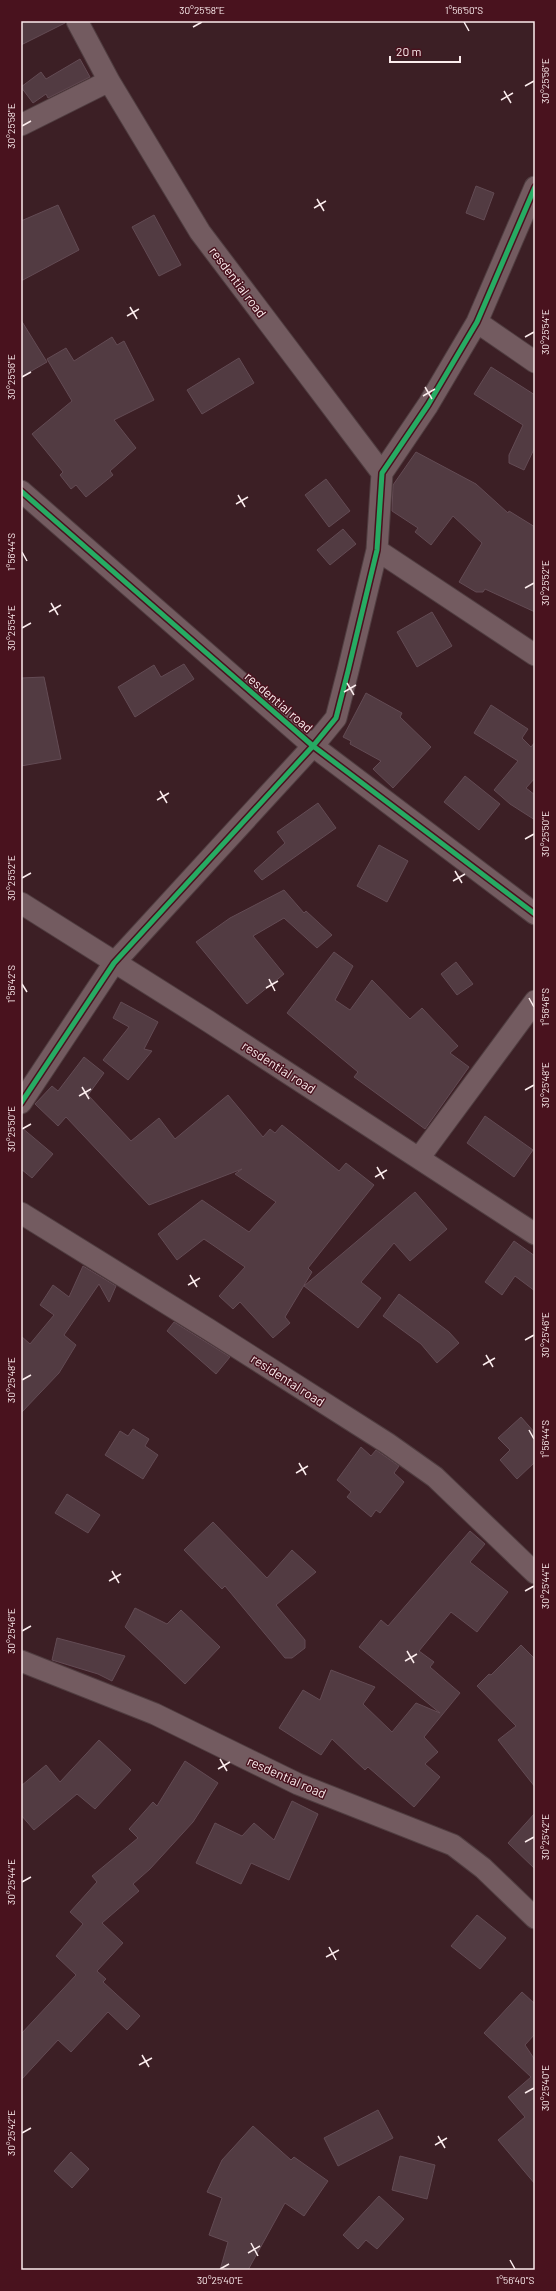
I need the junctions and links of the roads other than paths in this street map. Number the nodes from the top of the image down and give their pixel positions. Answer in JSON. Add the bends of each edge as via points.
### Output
{"nodes":[{"id":1,"x":77,"y":21,"type":"edge"},
{"id":2,"x":109,"y":81,"type":"junction"},
{"id":3,"x":21,"y":125,"type":"edge"},
{"id":4,"x":535,"y":187,"type":"edge"},
{"id":5,"x":477,"y":322,"type":"junction"},
{"id":6,"x":535,"y":362,"type":"edge"},
{"id":7,"x":382,"y":473,"type":"junction"},
{"id":8,"x":21,"y":491,"type":"edge"},
{"id":9,"x":377,"y":550,"type":"junction"},
{"id":10,"x":535,"y":655,"type":"edge"},
{"id":11,"x":314,"y":746,"type":"junction"},
{"id":12,"x":21,"y":903,"type":"edge"},
{"id":13,"x":535,"y":914,"type":"edge"},
{"id":14,"x":114,"y":963,"type":"junction"},
{"id":15,"x":535,"y":1001,"type":"edge"},
{"id":16,"x":21,"y":1103,"type":"edge"},
{"id":17,"x":419,"y":1158,"type":"junction"},
{"id":18,"x":21,"y":1213,"type":"edge"},
{"id":19,"x":535,"y":1234,"type":"edge"},
{"id":20,"x":535,"y":1573,"type":"edge"},
{"id":21,"x":21,"y":1661,"type":"edge"},
{"id":22,"x":535,"y":1918,"type":"edge"}],
"edges":[{"from":1,"to":2,"type":"street","name":"resdential road"},
{"from":2,"to":3,"type":"street"},
{"from":2,"to":7,"type":"street","name":"resdential road","via":[[200,232]]},
{"from":4,"to":5,"type":"street"},
{"from":5,"to":6,"type":"street"},
{"from":5,"to":7,"type":"street","via":[[428,405]]},
{"from":7,"to":9,"type":"street"},
{"from":8,"to":11,"type":"street","name":"resdential road"},
{"from":9,"to":10,"type":"street"},
{"from":9,"to":11,"type":"street","via":[[336,718]]},
{"from":11,"to":13,"type":"street","name":"resdential road"},
{"from":11,"to":14,"type":"street"},
{"from":12,"to":14,"type":"street","name":"resdential road"},
{"from":14,"to":16,"type":"street"},
{"from":14,"to":17,"type":"street","name":"resdential road"},
{"from":15,"to":17,"type":"street"},
{"from":17,"to":19,"type":"street","name":"resdential road"},
{"from":18,"to":20,"type":"street","name":"residental road","via":[[208,1328],[387,1443],[435,1477]]},
{"from":21,"to":22,"type":"street","name":"resdential road","via":[[156,1714],[298,1784],[453,1844],[483,1868]]}]}
